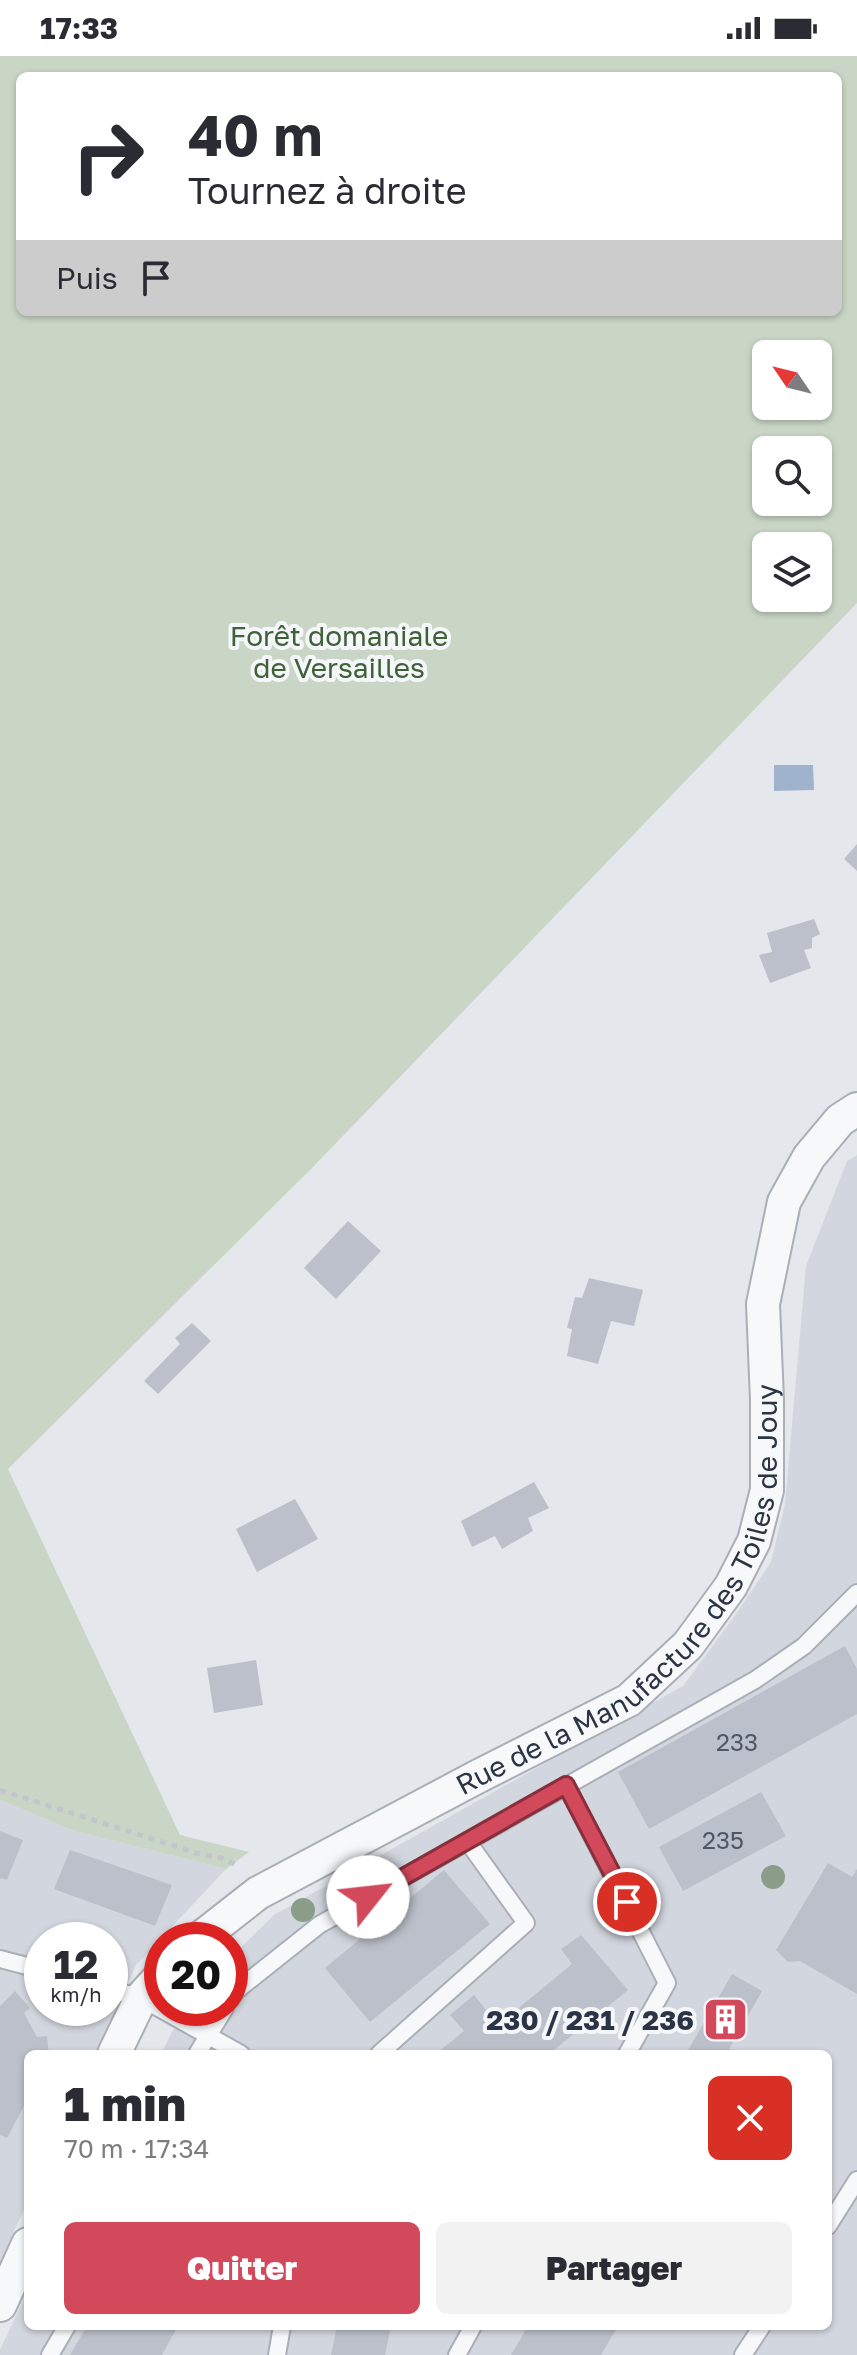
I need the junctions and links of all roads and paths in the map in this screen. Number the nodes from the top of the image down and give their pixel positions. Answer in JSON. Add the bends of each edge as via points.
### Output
{"nodes":[{"id":1,"x":857,"y":1109,"type":"edge"},
{"id":2,"x":857,"y":1593,"type":"edge"},
{"id":3,"x":566,"y":1785,"type":"junction"},
{"id":4,"x":0,"y":1790,"type":"edge"},
{"id":5,"x":468,"y":1842,"type":"junction"},
{"id":6,"x":243,"y":1869,"type":"dead end"},
{"id":7,"x":221,"y":1922,"type":"edge"},
{"id":8,"x":0,"y":1959,"type":"edge"},
{"id":9,"x":24,"y":1965,"type":"edge"},
{"id":10,"x":248,"y":1981,"type":"edge"},
{"id":11,"x":144,"y":2000,"type":"edge"},
{"id":12,"x":200,"y":2026,"type":"edge"},
{"id":13,"x":214,"y":2026,"type":"edge"},
{"id":14,"x":209,"y":2034,"type":"junction"},
{"id":15,"x":116,"y":2050,"type":"edge"},
{"id":16,"x":199,"y":2050,"type":"edge"},
{"id":17,"x":235,"y":2050,"type":"edge"},
{"id":18,"x":383,"y":2050,"type":"edge"},
{"id":19,"x":629,"y":2050,"type":"edge"},
{"id":20,"x":854,"y":2189,"type":"edge"},
{"id":21,"x":832,"y":2220,"type":"edge"},
{"id":22,"x":24,"y":2253,"type":"edge"},
{"id":23,"x":0,"y":2305,"type":"edge"},
{"id":24,"x":65,"y":2330,"type":"edge"},
{"id":25,"x":281,"y":2330,"type":"edge"},
{"id":26,"x":471,"y":2330,"type":"edge"},
{"id":27,"x":759,"y":2330,"type":"edge"},
{"id":28,"x":50,"y":2355,"type":"edge"},
{"id":29,"x":277,"y":2355,"type":"edge"},
{"id":30,"x":457,"y":2355,"type":"edge"},
{"id":31,"x":743,"y":2355,"type":"edge"}],
"edges":[{"from":1,"to":7,"type":"street","name":"Rue de la Manufacture des Toiles de Jouy","via":[[840,1120],[809,1157],[784,1202],[763,1304],[767,1490],[754,1541],[731,1586],[688,1645],[629,1700],[258,1893]]},
{"from":2,"to":3,"type":"lane","via":[[804,1646],[755,1680]]},
{"from":3,"to":5,"type":"lane"},
{"from":3,"to":19,"type":"lane","via":[[667,1983]]},
{"from":4,"to":6,"type":"path"},
{"from":5,"to":10,"type":"lane","via":[[319,1925]]},
{"from":5,"to":18,"type":"lane","via":[[526,1923]]},
{"from":8,"to":9,"type":"lane"},
{"from":11,"to":15,"type":"street"},
{"from":12,"to":14,"type":"lane"},
{"from":13,"to":14,"type":"lane"},
{"from":14,"to":16,"type":"lane"},
{"from":14,"to":17,"type":"lane"},
{"from":20,"to":21,"type":"lane"},
{"from":22,"to":23,"type":"street"},
{"from":24,"to":28,"type":"lane"},
{"from":25,"to":29,"type":"lane"},
{"from":26,"to":30,"type":"lane"},
{"from":27,"to":31,"type":"lane"}]}
